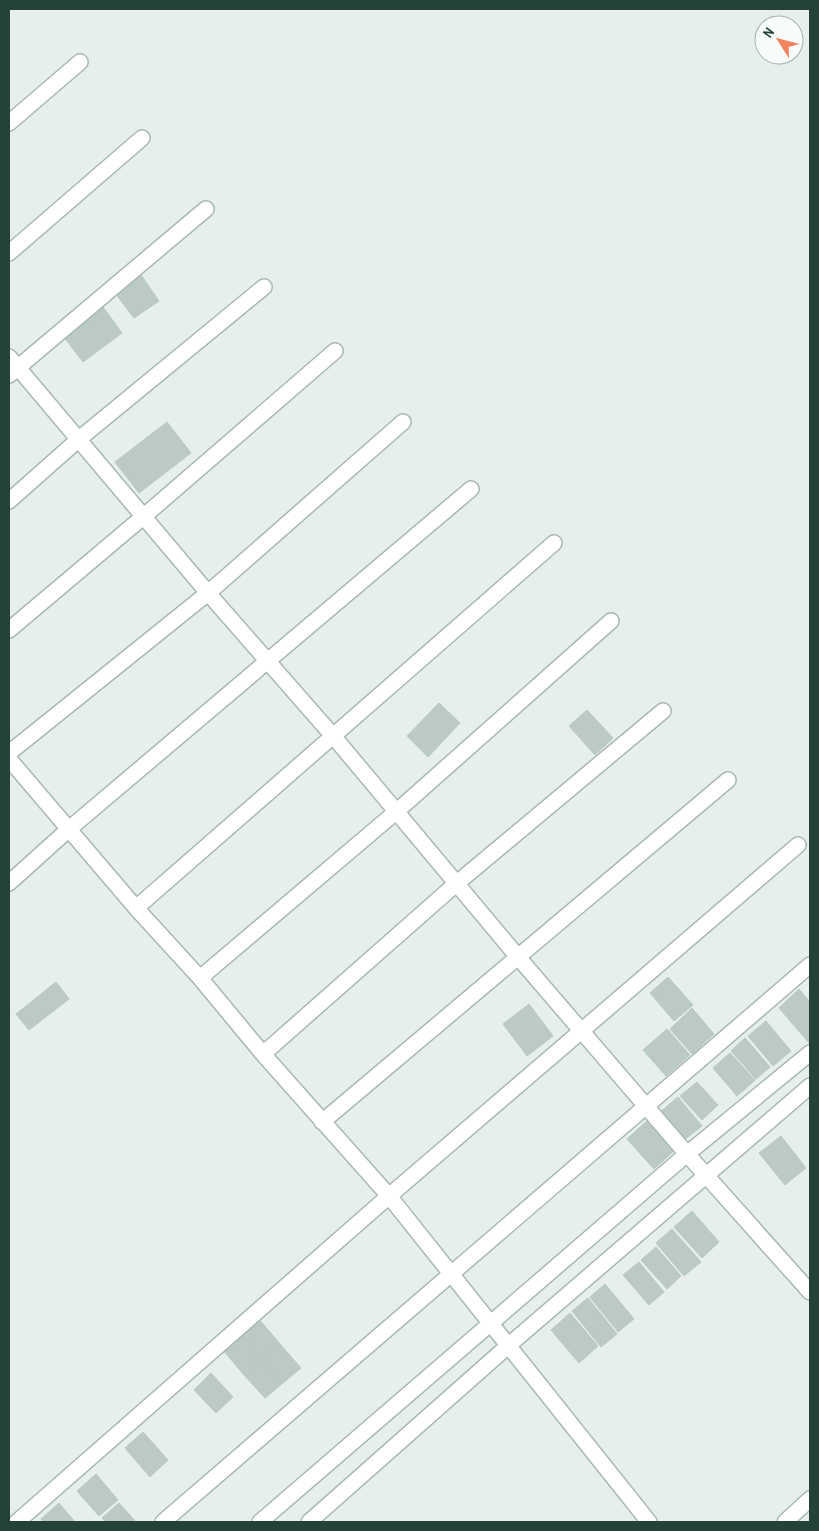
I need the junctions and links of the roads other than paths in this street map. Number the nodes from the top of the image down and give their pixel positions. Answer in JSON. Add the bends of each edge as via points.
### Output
{"nodes":[{"id":1,"x":80,"y":62,"type":"dead end"},
{"id":2,"x":9,"y":123,"type":"edge"},
{"id":3,"x":142,"y":138,"type":"dead end"},
{"id":4,"x":206,"y":210,"type":"dead end"},
{"id":5,"x":9,"y":253,"type":"edge"},
{"id":6,"x":264,"y":287,"type":"dead end"},
{"id":7,"x":335,"y":351,"type":"dead end"},
{"id":8,"x":12,"y":366,"type":"edge"},
{"id":9,"x":402,"y":422,"type":"dead end"},
{"id":10,"x":79,"y":439,"type":"junction"},
{"id":11,"x":472,"y":489,"type":"dead end"},
{"id":12,"x":9,"y":502,"type":"edge"},
{"id":13,"x":143,"y":517,"type":"junction"},
{"id":14,"x":554,"y":544,"type":"dead end"},
{"id":15,"x":208,"y":593,"type":"junction"},
{"id":16,"x":611,"y":620,"type":"dead end"},
{"id":17,"x":9,"y":630,"type":"edge"},
{"id":18,"x":267,"y":660,"type":"junction"},
{"id":19,"x":663,"y":711,"type":"dead end"},
{"id":20,"x":334,"y":737,"type":"junction"},
{"id":21,"x":9,"y":753,"type":"edge"},
{"id":22,"x":9,"y":759,"type":"edge"},
{"id":23,"x":728,"y":780,"type":"dead end"},
{"id":24,"x":397,"y":812,"type":"junction"},
{"id":25,"x":69,"y":829,"type":"junction"},
{"id":26,"x":798,"y":845,"type":"dead end"},
{"id":27,"x":9,"y":883,"type":"edge"},
{"id":28,"x":457,"y":883,"type":"junction"},
{"id":29,"x":136,"y":908,"type":"junction"},
{"id":30,"x":518,"y":957,"type":"junction"},
{"id":31,"x":810,"y":965,"type":"edge"},
{"id":32,"x":200,"y":978,"type":"junction"},
{"id":33,"x":582,"y":1030,"type":"junction"},
{"id":34,"x":810,"y":1053,"type":"edge"},
{"id":35,"x":263,"y":1054,"type":"junction"},
{"id":36,"x":810,"y":1086,"type":"edge"},
{"id":37,"x":646,"y":1106,"type":"junction"},
{"id":38,"x":322,"y":1122,"type":"junction"},
{"id":39,"x":687,"y":1154,"type":"junction"},
{"id":40,"x":705,"y":1176,"type":"junction"},
{"id":41,"x":389,"y":1196,"type":"junction"},
{"id":42,"x":451,"y":1273,"type":"junction"},
{"id":43,"x":810,"y":1292,"type":"edge"},
{"id":44,"x":490,"y":1322,"type":"junction"},
{"id":45,"x":509,"y":1346,"type":"junction"},
{"id":46,"x":810,"y":1499,"type":"edge"},
{"id":47,"x":17,"y":1522,"type":"edge"},
{"id":48,"x":162,"y":1522,"type":"edge"},
{"id":49,"x":260,"y":1522,"type":"edge"},
{"id":50,"x":309,"y":1522,"type":"edge"},
{"id":51,"x":648,"y":1522,"type":"edge"},
{"id":52,"x":784,"y":1522,"type":"edge"}],
"edges":[{"from":1,"to":2,"type":"street"},
{"from":3,"to":5,"type":"street"},
{"from":4,"to":8,"type":"street"},
{"from":6,"to":10,"type":"street"},
{"from":7,"to":13,"type":"street"},
{"from":8,"to":10,"type":"street"},
{"from":9,"to":15,"type":"street"},
{"from":10,"to":12,"type":"street"},
{"from":10,"to":13,"type":"street"},
{"from":11,"to":18,"type":"street"},
{"from":13,"to":15,"type":"street"},
{"from":13,"to":17,"type":"street"},
{"from":14,"to":20,"type":"street"},
{"from":15,"to":18,"type":"street"},
{"from":15,"to":21,"type":"street"},
{"from":16,"to":24,"type":"street"},
{"from":18,"to":20,"type":"street"},
{"from":18,"to":25,"type":"street"},
{"from":19,"to":28,"type":"street"},
{"from":20,"to":24,"type":"street"},
{"from":20,"to":29,"type":"street"},
{"from":22,"to":25,"type":"street"},
{"from":23,"to":30,"type":"street"},
{"from":24,"to":28,"type":"street"},
{"from":24,"to":32,"type":"street"},
{"from":25,"to":27,"type":"street"},
{"from":25,"to":29,"type":"street"},
{"from":26,"to":33,"type":"street"},
{"from":28,"to":30,"type":"street"},
{"from":28,"to":35,"type":"street"},
{"from":29,"to":32,"type":"street"},
{"from":30,"to":33,"type":"street"},
{"from":30,"to":38,"type":"street"},
{"from":31,"to":37,"type":"street"},
{"from":32,"to":35,"type":"street"},
{"from":33,"to":37,"type":"street"},
{"from":33,"to":41,"type":"street"},
{"from":34,"to":39,"type":"street"},
{"from":35,"to":38,"type":"street"},
{"from":36,"to":40,"type":"street"},
{"from":37,"to":39,"type":"street"},
{"from":37,"to":42,"type":"street"},
{"from":38,"to":41,"type":"street"},
{"from":39,"to":40,"type":"street"},
{"from":39,"to":44,"type":"street"},
{"from":40,"to":43,"type":"street"},
{"from":40,"to":45,"type":"street"},
{"from":41,"to":42,"type":"street"},
{"from":41,"to":47,"type":"street"},
{"from":42,"to":44,"type":"street"},
{"from":42,"to":48,"type":"street"},
{"from":44,"to":45,"type":"street"},
{"from":44,"to":49,"type":"street"},
{"from":45,"to":50,"type":"street"},
{"from":45,"to":51,"type":"street"},
{"from":46,"to":52,"type":"street"}]}
